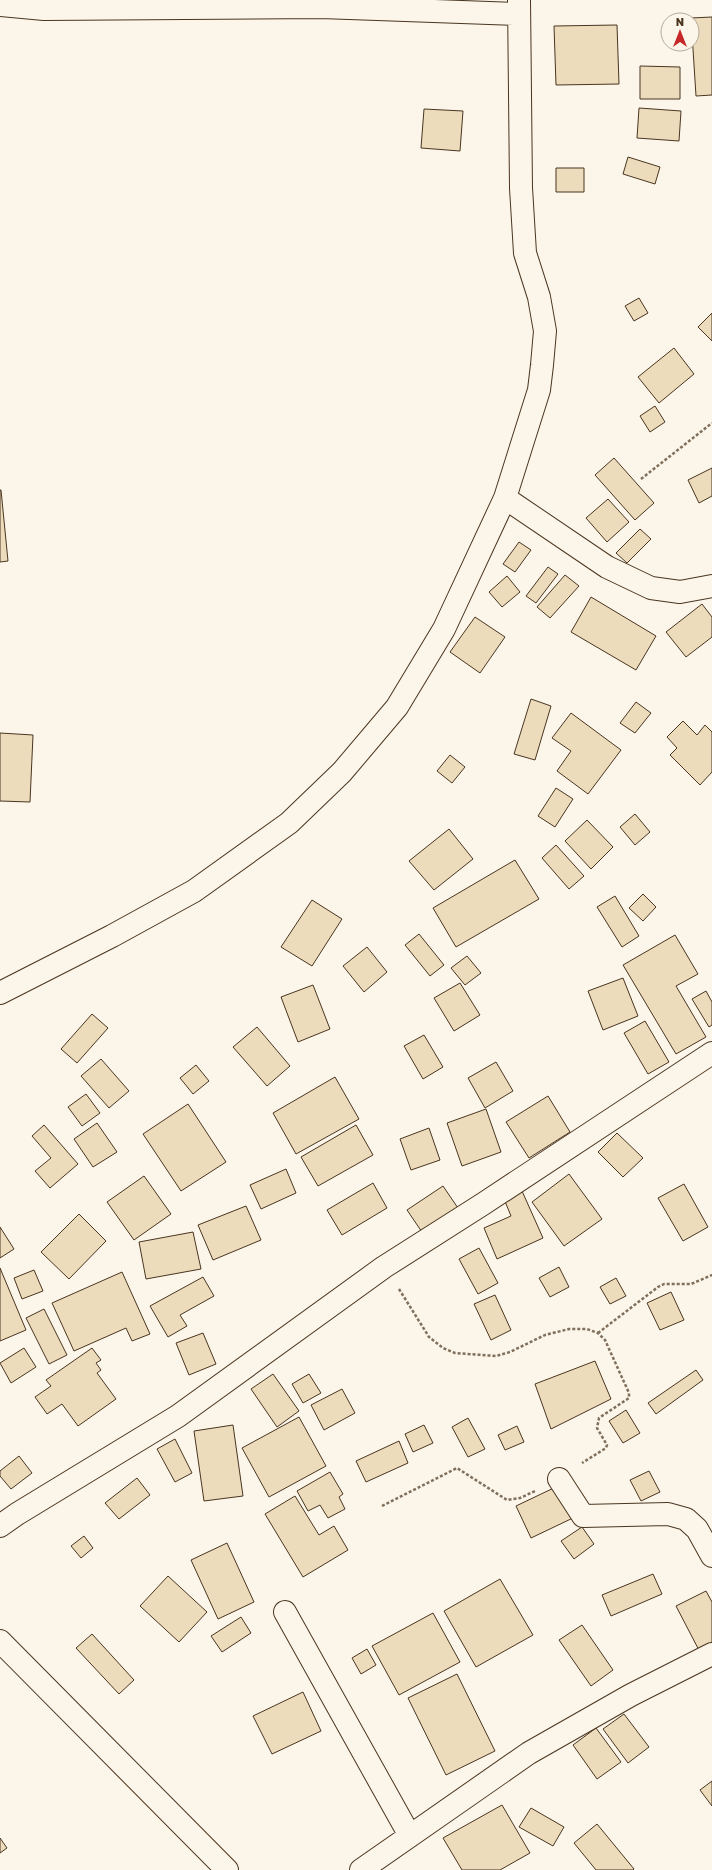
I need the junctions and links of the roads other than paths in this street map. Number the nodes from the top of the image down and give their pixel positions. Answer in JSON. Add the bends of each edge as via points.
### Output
{"nodes":[{"id":1,"x":0,"y":5,"type":"edge"},
{"id":2,"x":519,"y":7,"type":"edge"},
{"id":3,"x":505,"y":498,"type":"junction"},
{"id":4,"x":712,"y":586,"type":"edge"},
{"id":5,"x":0,"y":993,"type":"edge"},
{"id":6,"x":712,"y":1053,"type":"edge"},
{"id":7,"x":559,"y":1479,"type":"road end"},
{"id":8,"x":0,"y":1526,"type":"edge"},
{"id":9,"x":709,"y":1545,"type":"edge"},
{"id":10,"x":285,"y":1612,"type":"dead end"},
{"id":11,"x":5,"y":1654,"type":"edge"},
{"id":12,"x":712,"y":1654,"type":"edge"},
{"id":13,"x":410,"y":1836,"type":"junction"},
{"id":14,"x":227,"y":1870,"type":"edge"},
{"id":15,"x":362,"y":1870,"type":"edge"}],
"edges":[{"from":1,"to":2,"type":"street","via":[[44,9]]},
{"from":2,"to":3,"type":"street","via":[[521,188],[525,253],[539,297],[545,331],[539,390]]},
{"from":3,"to":4,"type":"street","via":[[606,567],[651,588],[680,592]]},
{"from":3,"to":5,"type":"street","via":[[444,628],[428,655],[397,707],[342,772],[289,823],[194,891]]},
{"from":6,"to":8,"type":"street","via":[[384,1267],[178,1416]]},
{"from":7,"to":9,"type":"street","via":[[583,1516],[668,1514],[686,1520],[697,1529]]},
{"from":10,"to":13,"type":"street"},
{"from":11,"to":14,"type":"street","via":[[108,1748]]},
{"from":12,"to":13,"type":"street","via":[[631,1695],[529,1753]]},
{"from":13,"to":15,"type":"street"}]}
